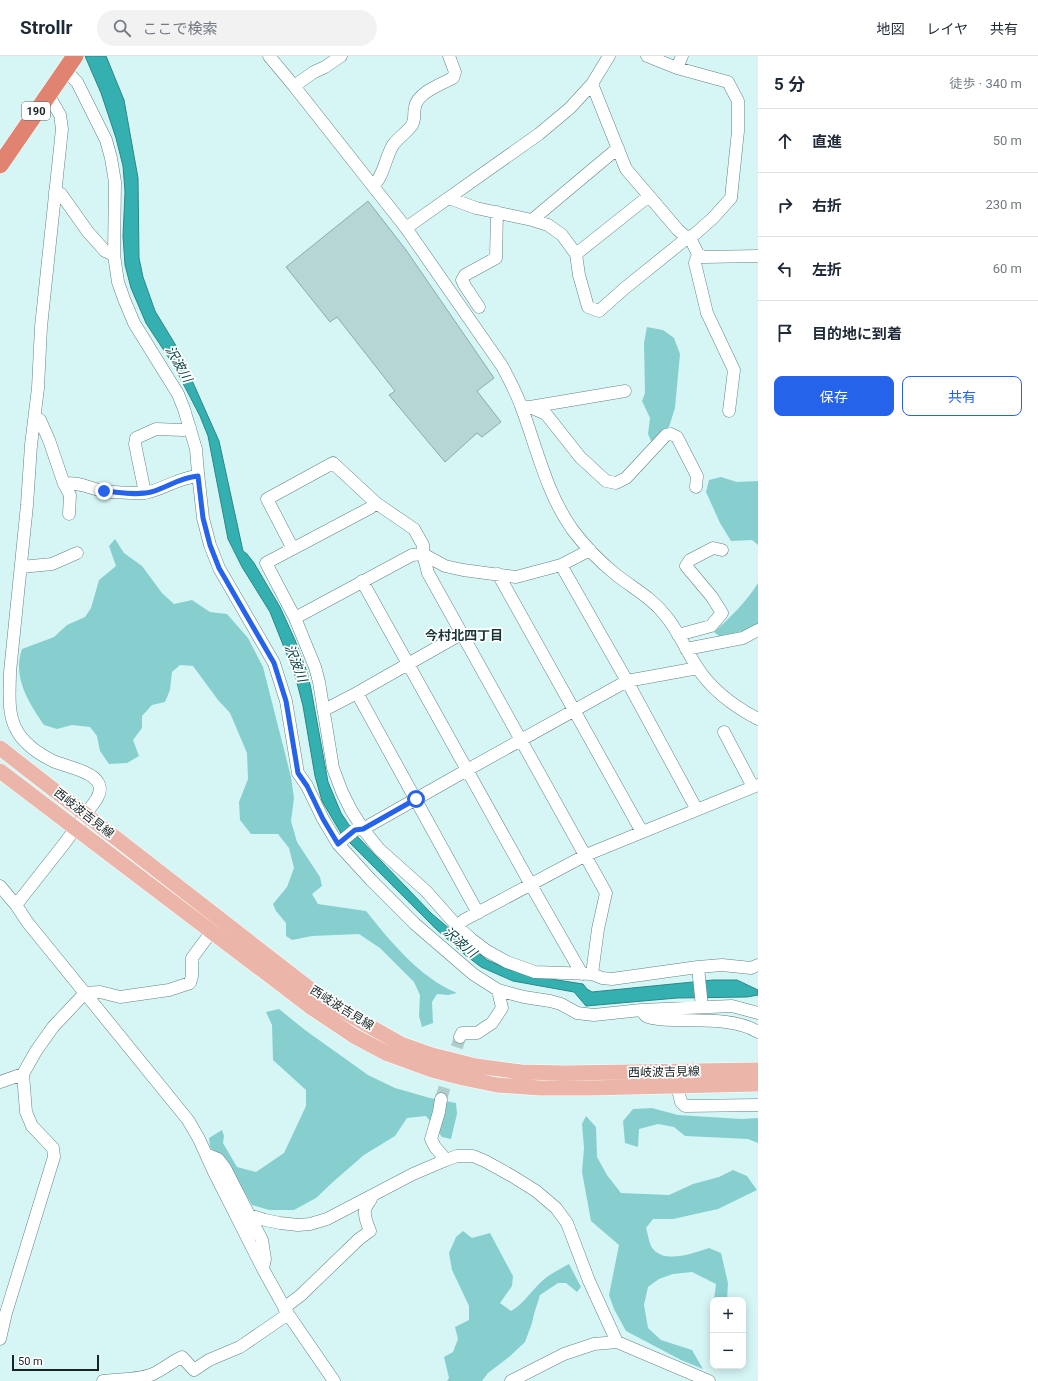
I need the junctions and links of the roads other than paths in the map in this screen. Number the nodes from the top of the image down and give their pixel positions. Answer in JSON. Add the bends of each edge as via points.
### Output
{"nodes":[{"id":1,"x":269,"y":56,"type":"edge"},
{"id":2,"x":341,"y":56,"type":"edge"},
{"id":3,"x":449,"y":56,"type":"edge"},
{"id":4,"x":609,"y":56,"type":"edge"},
{"id":5,"x":647,"y":56,"type":"edge"},
{"id":6,"x":682,"y":56,"type":"edge"},
{"id":7,"x":71,"y":61,"type":"edge"},
{"id":8,"x":677,"y":68,"type":"junction"},
{"id":9,"x":592,"y":84,"type":"junction"},
{"id":10,"x":294,"y":86,"type":"junction"},
{"id":11,"x":48,"y":94,"type":"junction"},
{"id":12,"x":618,"y":148,"type":"junction"},
{"id":13,"x":0,"y":165,"type":"edge"},
{"id":14,"x":372,"y":186,"type":"junction"},
{"id":15,"x":56,"y":192,"type":"junction"},
{"id":16,"x":648,"y":196,"type":"junction"},
{"id":17,"x":449,"y":198,"type":"junction"},
{"id":18,"x":497,"y":212,"type":"junction"},
{"id":19,"x":532,"y":220,"type":"junction"},
{"id":20,"x":406,"y":228,"type":"junction"},
{"id":21,"x":687,"y":238,"type":"junction"},
{"id":22,"x":576,"y":254,"type":"junction"},
{"id":23,"x":698,"y":254,"type":"junction"},
{"id":24,"x":114,"y":255,"type":"junction"},
{"id":25,"x":758,"y":256,"type":"edge"},
{"id":26,"x":480,"y":307,"type":"dead end"},
{"id":27,"x":625,"y":391,"type":"dead end"},
{"id":28,"x":526,"y":407,"type":"junction"},
{"id":29,"x":729,"y":411,"type":"dead end"},
{"id":30,"x":35,"y":416,"type":"junction"},
{"id":31,"x":190,"y":428,"type":"junction"},
{"id":32,"x":198,"y":476,"type":"junction"},
{"id":33,"x":64,"y":484,"type":"junction"},
{"id":34,"x":696,"y":487,"type":"dead end"},
{"id":35,"x":145,"y":493,"type":"junction"},
{"id":36,"x":376,"y":503,"type":"junction"},
{"id":37,"x":69,"y":514,"type":"dead end"},
{"id":38,"x":293,"y":549,"type":"junction"},
{"id":39,"x":590,"y":550,"type":"junction"},
{"id":40,"x":722,"y":550,"type":"dead end"},
{"id":41,"x":77,"y":553,"type":"dead end"},
{"id":42,"x":423,"y":554,"type":"junction"},
{"id":43,"x":561,"y":565,"type":"junction"},
{"id":44,"x":21,"y":567,"type":"junction"},
{"id":45,"x":498,"y":574,"type":"junction"},
{"id":46,"x":362,"y":581,"type":"junction"},
{"id":47,"x":295,"y":618,"type":"junction"},
{"id":48,"x":758,"y":630,"type":"edge"},
{"id":49,"x":461,"y":634,"type":"junction"},
{"id":50,"x":678,"y":635,"type":"junction"},
{"id":51,"x":686,"y":649,"type":"junction"},
{"id":52,"x":408,"y":665,"type":"junction"},
{"id":53,"x":698,"y":668,"type":"junction"},
{"id":54,"x":627,"y":681,"type":"junction"},
{"id":55,"x":357,"y":693,"type":"junction"},
{"id":56,"x":324,"y":708,"type":"junction"},
{"id":57,"x":574,"y":711,"type":"junction"},
{"id":58,"x":758,"y":720,"type":"edge"},
{"id":59,"x":724,"y":732,"type":"dead end"},
{"id":60,"x":521,"y":740,"type":"junction"},
{"id":61,"x":0,"y":748,"type":"edge"},
{"id":62,"x":467,"y":770,"type":"junction"},
{"id":63,"x":0,"y":771,"type":"edge"},
{"id":64,"x":756,"y":786,"type":"edge"},
{"id":65,"x":416,"y":799,"type":"junction"},
{"id":66,"x":697,"y":810,"type":"junction"},
{"id":67,"x":86,"y":814,"type":"junction"},
{"id":68,"x":75,"y":828,"type":"junction"},
{"id":69,"x":359,"y":830,"type":"junction"},
{"id":70,"x":642,"y":832,"type":"junction"},
{"id":71,"x":339,"y":842,"type":"junction"},
{"id":72,"x":586,"y":855,"type":"junction"},
{"id":73,"x":531,"y":885,"type":"junction"},
{"id":74,"x":0,"y":886,"type":"edge"},
{"id":75,"x":16,"y":905,"type":"junction"},
{"id":76,"x":478,"y":913,"type":"junction"},
{"id":77,"x":457,"y":926,"type":"junction"},
{"id":78,"x":212,"y":931,"type":"junction"},
{"id":79,"x":758,"y":965,"type":"edge"},
{"id":80,"x":698,"y":969,"type":"junction"},
{"id":81,"x":587,"y":974,"type":"junction"},
{"id":82,"x":498,"y":990,"type":"junction"},
{"id":83,"x":85,"y":993,"type":"junction"},
{"id":84,"x":702,"y":1005,"type":"junction"},
{"id":85,"x":641,"y":1010,"type":"junction"},
{"id":86,"x":758,"y":1013,"type":"edge"},
{"id":87,"x":758,"y":1032,"type":"edge"},
{"id":88,"x":460,"y":1037,"type":"dead end"},
{"id":89,"x":758,"y":1070,"type":"edge"},
{"id":90,"x":23,"y":1074,"type":"junction"},
{"id":91,"x":0,"y":1082,"type":"edge"},
{"id":92,"x":758,"y":1084,"type":"edge"},
{"id":93,"x":676,"y":1086,"type":"junction"},
{"id":94,"x":441,"y":1098,"type":"tunnel mouth"},
{"id":95,"x":758,"y":1104,"type":"edge"},
{"id":96,"x":206,"y":1154,"type":"junction"},
{"id":97,"x":446,"y":1160,"type":"junction"},
{"id":98,"x":372,"y":1196,"type":"junction"},
{"id":99,"x":249,"y":1215,"type":"junction"},
{"id":100,"x":263,"y":1269,"type":"junction"},
{"id":101,"x":286,"y":1311,"type":"junction"},
{"id":102,"x":0,"y":1339,"type":"edge"},
{"id":103,"x":617,"y":1342,"type":"junction"},
{"id":104,"x":103,"y":1381,"type":"edge"},
{"id":105,"x":334,"y":1381,"type":"edge"},
{"id":106,"x":511,"y":1381,"type":"edge"},
{"id":107,"x":709,"y":1381,"type":"edge"}],
"edges":[{"from":1,"to":10,"type":"street"},
{"from":2,"to":10,"type":"street"},
{"from":3,"to":14,"type":"street","via":[[455,72],[453,78],[427,91],[417,101],[414,108],[415,119],[394,145],[378,181]]},
{"from":4,"to":9,"type":"street"},
{"from":5,"to":8,"type":"street"},
{"from":6,"to":8,"type":"street"},
{"from":7,"to":11,"type":"highway","number":"190"},
{"from":7,"to":24,"type":"street","via":[[77,82],[106,140],[111,158],[115,182]]},
{"from":8,"to":21,"type":"street","via":[[728,82],[738,101],[738,131],[731,198],[696,234]]},
{"from":9,"to":12,"type":"street"},
{"from":9,"to":17,"type":"street","via":[[570,108],[540,134]]},
{"from":10,"to":14,"type":"street"},
{"from":11,"to":13,"type":"highway","number":"190"},
{"from":11,"to":15,"type":"street","via":[[60,114],[62,129]]},
{"from":12,"to":16,"type":"street","via":[[626,169]]},
{"from":12,"to":19,"type":"street"},
{"from":14,"to":20,"type":"street"},
{"from":15,"to":24,"type":"street","via":[[61,194],[105,251]]},
{"from":15,"to":30,"type":"street","via":[[41,327]]},
{"from":16,"to":21,"type":"street"},
{"from":16,"to":22,"type":"street"},
{"from":17,"to":18,"type":"street","via":[[476,208]]},
{"from":17,"to":20,"type":"street"},
{"from":18,"to":19,"type":"street"},
{"from":18,"to":26,"type":"street","via":[[496,258],[465,275],[462,280]]},
{"from":19,"to":22,"type":"street","via":[[548,225],[562,235]]},
{"from":20,"to":28,"type":"street","via":[[502,366]]},
{"from":21,"to":22,"type":"street","via":[[599,311],[588,307]]},
{"from":21,"to":23,"type":"street"},
{"from":23,"to":25,"type":"street","via":[[704,257]]},
{"from":23,"to":29,"type":"street","via":[[695,263],[707,313],[734,370]]},
{"from":24,"to":31,"type":"street","via":[[118,282],[126,305],[134,323],[178,394]]},
{"from":27,"to":28,"type":"street"},
{"from":28,"to":34,"type":"street","via":[[546,414],[580,457],[606,480],[616,483],[626,478],[666,435],[671,434],[677,437],[697,476]]},
{"from":28,"to":39,"type":"street","via":[[553,496],[572,529]]},
{"from":30,"to":33,"type":"street","via":[[40,420],[50,440]]},
{"from":30,"to":44,"type":"street"},
{"from":31,"to":32,"type":"street","via":[[196,449]]},
{"from":31,"to":35,"type":"street","via":[[156,429],[136,438]]},
{"from":32,"to":35,"type":"street","via":[[178,480]]},
{"from":32,"to":71,"type":"street","via":[[203,518],[210,545],[219,568],[274,663],[286,701],[298,773],[323,819]]},
{"from":33,"to":35,"type":"street","via":[[71,482],[104,491]]},
{"from":33,"to":37,"type":"street","via":[[70,496]]},
{"from":36,"to":38,"type":"street"},
{"from":36,"to":38,"type":"street","via":[[333,463],[267,499]]},
{"from":36,"to":42,"type":"street","via":[[414,528],[423,545]]},
{"from":38,"to":47,"type":"street","via":[[266,563]]},
{"from":39,"to":43,"type":"street"},
{"from":39,"to":50,"type":"street","via":[[614,573],[658,607]]},
{"from":40,"to":50,"type":"street","via":[[713,548],[690,560],[686,566],[722,613],[711,626]]},
{"from":41,"to":44,"type":"street","via":[[52,564]]},
{"from":42,"to":45,"type":"street","via":[[445,566]]},
{"from":42,"to":46,"type":"street","via":[[412,555]]},
{"from":42,"to":49,"type":"street","via":[[428,573]]},
{"from":43,"to":45,"type":"street","via":[[516,577]]},
{"from":43,"to":54,"type":"street"},
{"from":44,"to":67,"type":"street","via":[[10,672],[12,715],[16,728],[32,747],[55,762],[90,774],[97,781],[100,788],[98,796]]},
{"from":45,"to":57,"type":"street"},
{"from":46,"to":47,"type":"street"},
{"from":46,"to":52,"type":"street"},
{"from":47,"to":56,"type":"street","via":[[316,672]]},
{"from":48,"to":51,"type":"street","via":[[743,638]]},
{"from":49,"to":52,"type":"street"},
{"from":49,"to":60,"type":"street"},
{"from":50,"to":51,"type":"street"},
{"from":51,"to":53,"type":"street"},
{"from":52,"to":55,"type":"street"},
{"from":52,"to":62,"type":"street"},
{"from":53,"to":54,"type":"street"},
{"from":53,"to":58,"type":"street","via":[[726,699]]},
{"from":54,"to":57,"type":"street"},
{"from":54,"to":66,"type":"street"},
{"from":55,"to":56,"type":"street"},
{"from":55,"to":65,"type":"street"},
{"from":56,"to":69,"type":"street","via":[[332,768]]},
{"from":57,"to":60,"type":"street"},
{"from":57,"to":70,"type":"street"},
{"from":59,"to":64,"type":"street"},
{"from":60,"to":62,"type":"street"},
{"from":60,"to":72,"type":"street"},
{"from":61,"to":67,"type":"main road","name":"西岐波吉見線"},
{"from":62,"to":65,"type":"street"},
{"from":62,"to":73,"type":"street"},
{"from":63,"to":68,"type":"main road","name":"西岐波吉見線"},
{"from":64,"to":66,"type":"street"},
{"from":65,"to":69,"type":"street"},
{"from":65,"to":76,"type":"street"},
{"from":66,"to":70,"type":"street"},
{"from":67,"to":68,"type":"street"},
{"from":67,"to":89,"type":"main road","name":"西岐波吉見線","via":[[319,996],[401,1044],[476,1066],[521,1072]]},
{"from":68,"to":75,"type":"street"},
{"from":68,"to":78,"type":"main road","name":"西岐波吉見線"},
{"from":69,"to":71,"type":"street"},
{"from":69,"to":77,"type":"street","via":[[426,892]]},
{"from":70,"to":72,"type":"street"},
{"from":71,"to":82,"type":"street","via":[[371,880],[414,924],[473,974]]},
{"from":72,"to":73,"type":"street"},
{"from":72,"to":81,"type":"street","via":[[606,892]]},
{"from":73,"to":76,"type":"street"},
{"from":73,"to":81,"type":"street"},
{"from":74,"to":75,"type":"street"},
{"from":75,"to":83,"type":"street"},
{"from":76,"to":77,"type":"street"},
{"from":77,"to":81,"type":"street","via":[[487,951],[507,962],[535,972]]},
{"from":78,"to":83,"type":"street","via":[[192,958],[190,983],[169,990],[120,997],[100,992]]},
{"from":78,"to":93,"type":"main road","name":"西岐波吉見線","via":[[312,1008],[354,1036],[388,1054],[432,1070],[497,1085],[540,1088]]},
{"from":79,"to":80,"type":"street","via":[[752,968],[722,965]]},
{"from":80,"to":81,"type":"street","via":[[612,979]]},
{"from":80,"to":84,"type":"street"},
{"from":82,"to":85,"type":"street","via":[[550,1000],[577,1013],[594,1015]]},
{"from":82,"to":88,"type":"street","via":[[502,1008],[492,1023],[477,1033],[462,1033]]},
{"from":83,"to":90,"type":"street","via":[[53,1027]]},
{"from":83,"to":96,"type":"street","via":[[188,1120]]},
{"from":84,"to":85,"type":"street"},
{"from":84,"to":86,"type":"street","via":[[732,1006]]},
{"from":85,"to":87,"type":"street","via":[[646,1016],[662,1020],[735,1024]]},
{"from":90,"to":91,"type":"street"},
{"from":90,"to":102,"type":"street","via":[[26,1112],[32,1126],[53,1148],[54,1157]]},
{"from":92,"to":93,"type":"main road","name":"西岐波吉見線"},
{"from":93,"to":95,"type":"street","via":[[681,1102],[685,1106]]},
{"from":94,"to":97,"type":"street","via":[[431,1139]]},
{"from":96,"to":99,"type":"street","via":[[218,1159],[225,1168]]},
{"from":96,"to":100,"type":"street"},
{"from":97,"to":98,"type":"street"},
{"from":97,"to":103,"type":"street","via":[[457,1156],[472,1156],[485,1161],[536,1191],[556,1208],[567,1223],[589,1281]]},
{"from":98,"to":99,"type":"street","via":[[326,1219],[310,1224],[280,1223]]},
{"from":98,"to":101,"type":"street","via":[[365,1211],[370,1231]]},
{"from":99,"to":100,"type":"street","via":[[262,1240],[265,1259]]},
{"from":100,"to":101,"type":"street"},
{"from":101,"to":104,"type":"street","via":[[240,1347],[209,1360],[194,1370],[182,1357],[155,1373]]},
{"from":101,"to":105,"type":"street"},
{"from":103,"to":106,"type":"street","via":[[594,1344],[564,1354]]},
{"from":103,"to":107,"type":"street"}]}
